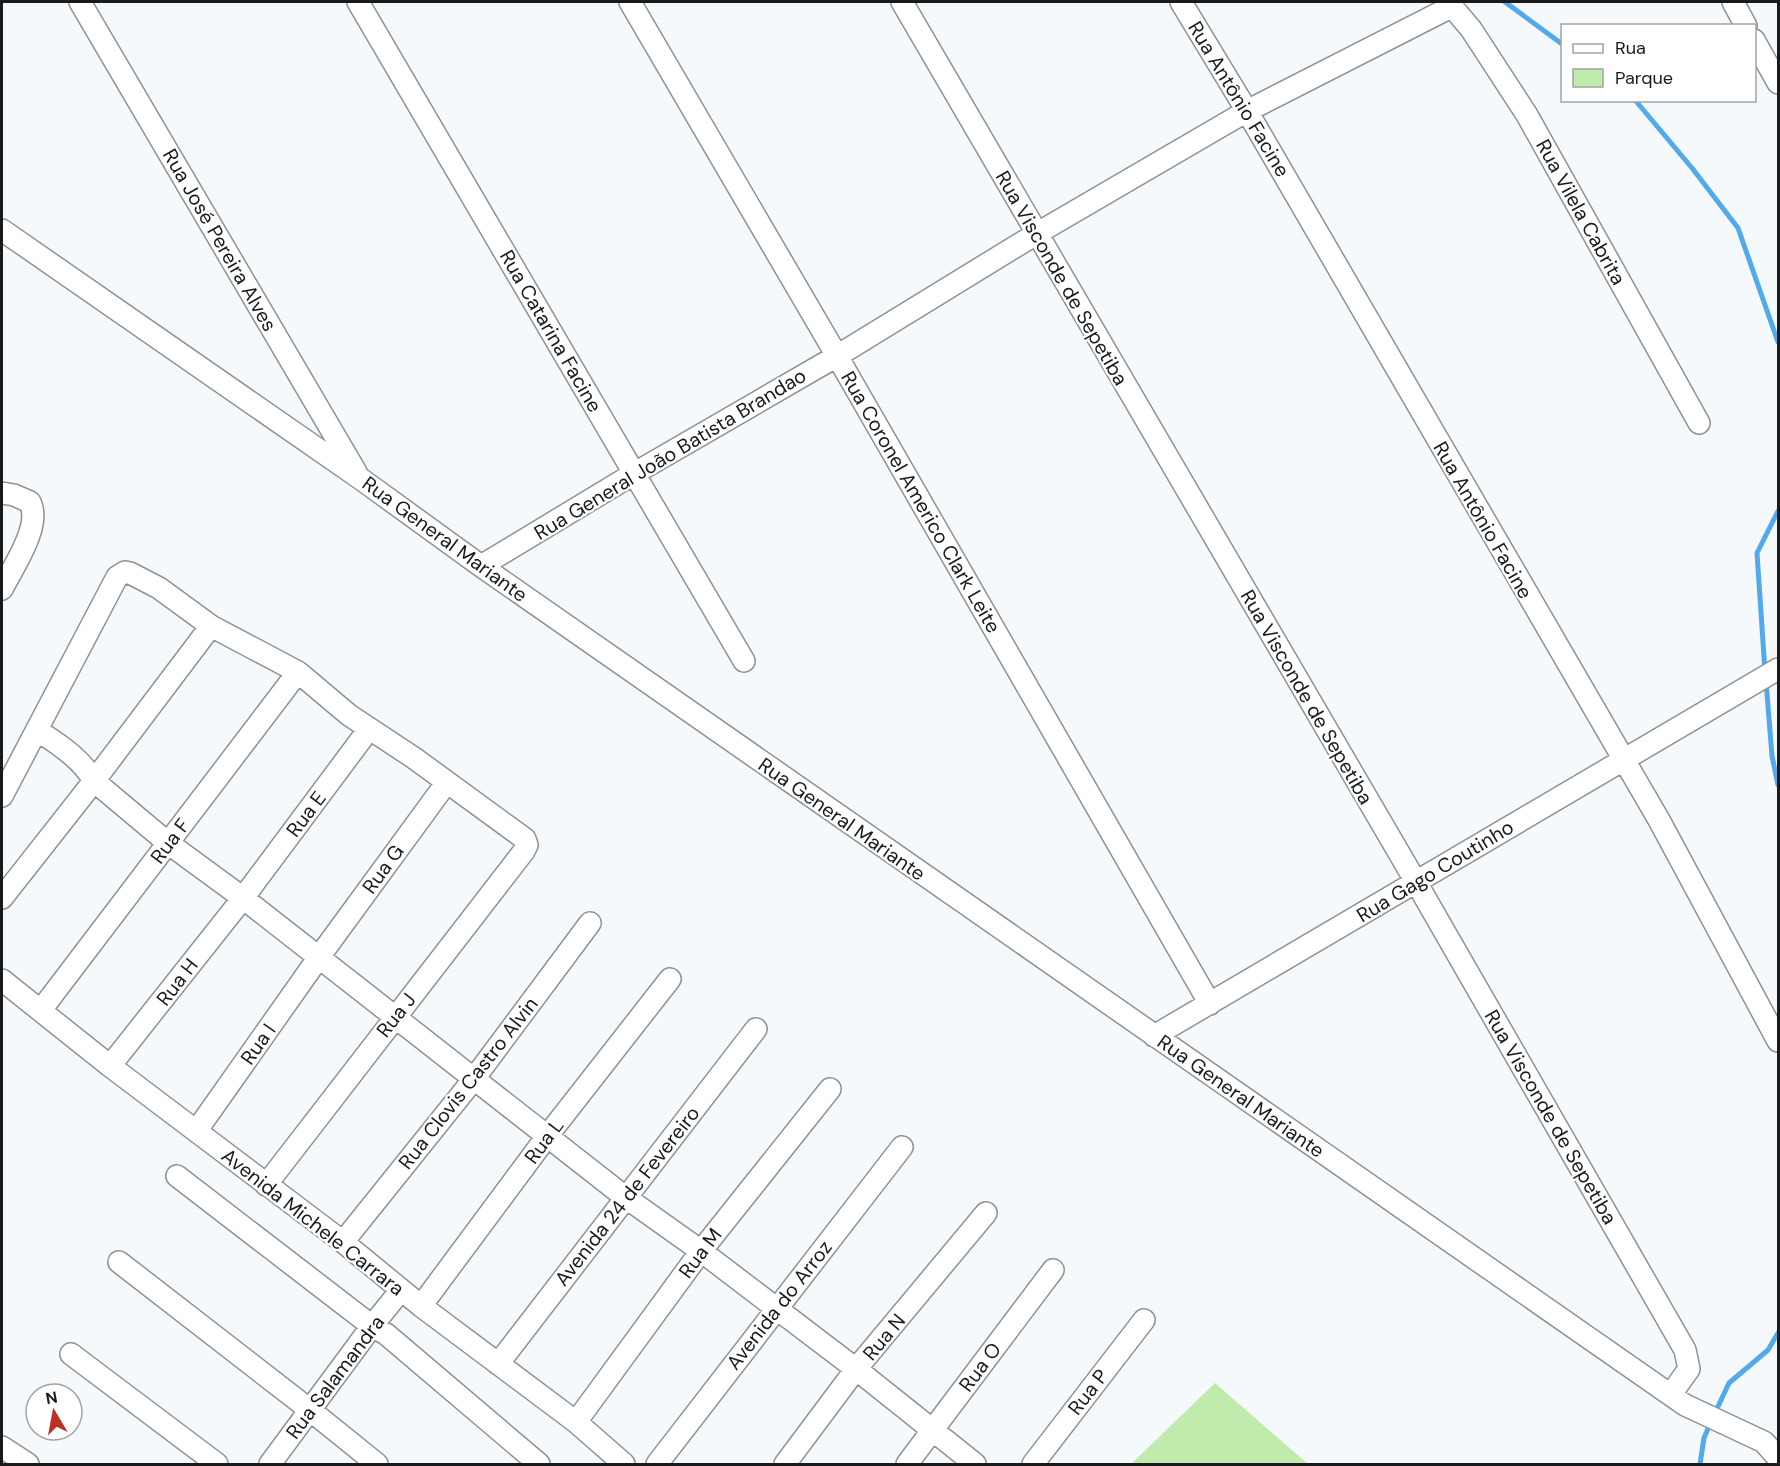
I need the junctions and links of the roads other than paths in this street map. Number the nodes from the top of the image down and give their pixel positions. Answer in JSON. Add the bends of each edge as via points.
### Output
{"nodes":[{"id":1,"x":80,"y":2,"type":"edge"},
{"id":2,"x":358,"y":2,"type":"edge"},
{"id":3,"x":630,"y":2,"type":"edge"},
{"id":4,"x":902,"y":2,"type":"edge"},
{"id":5,"x":1181,"y":2,"type":"edge"},
{"id":6,"x":1733,"y":2,"type":"edge"},
{"id":7,"x":1451,"y":4,"type":"edge"},
{"id":8,"x":1745,"y":24,"type":"edge"},
{"id":9,"x":1756,"y":42,"type":"edge"},
{"id":10,"x":1779,"y":83,"type":"edge"},
{"id":11,"x":1248,"y":111,"type":"junction"},
{"id":12,"x":2,"y":230,"type":"edge"},
{"id":13,"x":1036,"y":234,"type":"junction"},
{"id":14,"x":837,"y":356,"type":"junction"},
{"id":15,"x":1698,"y":423,"type":"dead end"},
{"id":16,"x":635,"y":473,"type":"junction"},
{"id":17,"x":360,"y":479,"type":"junction"},
{"id":18,"x":2,"y":493,"type":"edge"},
{"id":19,"x":481,"y":566,"type":"junction"},
{"id":20,"x":2,"y":589,"type":"edge"},
{"id":21,"x":211,"y":626,"type":"junction"},
{"id":22,"x":744,"y":661,"type":"dead end"},
{"id":23,"x":1779,"y":669,"type":"edge"},
{"id":24,"x":298,"y":672,"type":"junction"},
{"id":25,"x":369,"y":729,"type":"junction"},
{"id":26,"x":37,"y":730,"type":"junction"},
{"id":27,"x":1622,"y":760,"type":"junction"},
{"id":28,"x":94,"y":781,"type":"junction"},
{"id":29,"x":447,"y":782,"type":"junction"},
{"id":30,"x":2,"y":796,"type":"edge"},
{"id":31,"x":168,"y":843,"type":"junction"},
{"id":32,"x":1416,"y":882,"type":"junction"},
{"id":33,"x":2,"y":898,"type":"edge"},
{"id":34,"x":243,"y":898,"type":"junction"},
{"id":35,"x":590,"y":922,"type":"dead end"},
{"id":36,"x":319,"y":957,"type":"junction"},
{"id":37,"x":670,"y":979,"type":"dead end"},
{"id":38,"x":2,"y":980,"type":"edge"},
{"id":39,"x":1210,"y":1004,"type":"junction"},
{"id":40,"x":41,"y":1010,"type":"junction"},
{"id":41,"x":394,"y":1017,"type":"junction"},
{"id":42,"x":756,"y":1029,"type":"dead end"},
{"id":43,"x":1154,"y":1036,"type":"junction"},
{"id":44,"x":1779,"y":1041,"type":"edge"},
{"id":45,"x":110,"y":1066,"type":"junction"},
{"id":46,"x":473,"y":1080,"type":"junction"},
{"id":47,"x":830,"y":1089,"type":"dead end"},
{"id":48,"x":197,"y":1130,"type":"junction"},
{"id":49,"x":548,"y":1135,"type":"junction"},
{"id":50,"x":902,"y":1147,"type":"dead end"},
{"id":51,"x":177,"y":1176,"type":"dead end"},
{"id":52,"x":266,"y":1185,"type":"junction"},
{"id":53,"x":625,"y":1197,"type":"junction"},
{"id":54,"x":986,"y":1213,"type":"dead end"},
{"id":55,"x":343,"y":1242,"type":"junction"},
{"id":56,"x":701,"y":1251,"type":"junction"},
{"id":57,"x":119,"y":1262,"type":"dead end"},
{"id":58,"x":1053,"y":1269,"type":"dead end"},
{"id":59,"x":401,"y":1290,"type":"junction"},
{"id":60,"x":421,"y":1306,"type":"junction"},
{"id":61,"x":776,"y":1308,"type":"junction"},
{"id":62,"x":1144,"y":1320,"type":"dead end"},
{"id":63,"x":372,"y":1326,"type":"junction"},
{"id":64,"x":71,"y":1354,"type":"dead end"},
{"id":65,"x":498,"y":1364,"type":"junction"},
{"id":66,"x":856,"y":1370,"type":"junction"},
{"id":67,"x":1678,"y":1399,"type":"junction"},
{"id":68,"x":310,"y":1410,"type":"junction"},
{"id":69,"x":576,"y":1422,"type":"junction"},
{"id":70,"x":932,"y":1432,"type":"junction"},
{"id":71,"x":2,"y":1447,"type":"edge"},
{"id":72,"x":1779,"y":1458,"type":"edge"},
{"id":73,"x":28,"y":1464,"type":"edge"},
{"id":74,"x":217,"y":1464,"type":"edge"},
{"id":75,"x":270,"y":1464,"type":"edge"},
{"id":76,"x":377,"y":1464,"type":"edge"},
{"id":77,"x":539,"y":1464,"type":"edge"},
{"id":78,"x":624,"y":1464,"type":"edge"},
{"id":79,"x":657,"y":1464,"type":"edge"},
{"id":80,"x":785,"y":1464,"type":"edge"},
{"id":81,"x":907,"y":1464,"type":"edge"},
{"id":82,"x":975,"y":1464,"type":"edge"},
{"id":83,"x":1033,"y":1464,"type":"edge"}],
"edges":[{"from":1,"to":17,"type":"street","name":"Rua José Pereira Alves"},
{"from":2,"to":16,"type":"street","name":"Rua Catarina Facine"},
{"from":3,"to":14,"type":"street","name":"Rua Coronel Americo Clark Leite"},
{"from":4,"to":13,"type":"street","name":"Rua Visconde de Sepetiba"},
{"from":5,"to":11,"type":"street","name":"Rua Antônio Facine"},
{"from":6,"to":8,"type":"street"},
{"from":7,"to":11,"type":"street","name":"Rua General João Batista Brandao"},
{"from":7,"to":15,"type":"street","name":"Rua Vilela Cabrita","via":[[1527,115]]},
{"from":9,"to":10,"type":"street"},
{"from":11,"to":13,"type":"street","name":"Rua General João Batista Brandao"},
{"from":11,"to":27,"type":"street","name":"Rua Antônio Facine"},
{"from":12,"to":17,"type":"street","name":"Rua General Mariante"},
{"from":13,"to":14,"type":"street","name":"Rua General João Batista Brandao"},
{"from":13,"to":32,"type":"street","name":"Rua Visconde de Sepetiba"},
{"from":14,"to":16,"type":"street","name":"Rua General João Batista Brandao"},
{"from":14,"to":39,"type":"street","name":"Rua Coronel Americo Clark Leite"},
{"from":16,"to":19,"type":"street","name":"Rua General João Batista Brandao"},
{"from":16,"to":22,"type":"street","name":"Rua Catarina Facine"},
{"from":17,"to":19,"type":"street","name":"Rua General Mariante"},
{"from":18,"to":20,"type":"street","via":[[30,502],[34,514],[29,537]]},
{"from":19,"to":43,"type":"street","name":"Rua General Mariante"},
{"from":21,"to":24,"type":"street"},
{"from":21,"to":26,"type":"street","via":[[159,588],[130,573],[120,574]]},
{"from":21,"to":28,"type":"street"},
{"from":23,"to":27,"type":"street","name":"Rua Gago Coutinho"},
{"from":24,"to":25,"type":"street"},
{"from":24,"to":31,"type":"street","name":"Rua F"},
{"from":25,"to":29,"type":"street"},
{"from":25,"to":34,"type":"street","name":"Rua E"},
{"from":26,"to":28,"type":"street","via":[[61,746]]},
{"from":26,"to":30,"type":"street"},
{"from":27,"to":32,"type":"street","name":"Rua Gago Coutinho"},
{"from":27,"to":44,"type":"street","name":"Rua Antônio Facine","via":[[1659,820]]},
{"from":28,"to":31,"type":"street"},
{"from":28,"to":33,"type":"street"},
{"from":29,"to":36,"type":"street","name":"Rua G"},
{"from":29,"to":41,"type":"street","name":"Rua J","via":[[525,839],[527,845]]},
{"from":31,"to":34,"type":"street"},
{"from":31,"to":40,"type":"street","name":"Rua F"},
{"from":32,"to":39,"type":"street","name":"Rua Gago Coutinho"},
{"from":32,"to":67,"type":"street","name":"Rua Visconde de Sepetiba","via":[[1686,1350],[1689,1369]]},
{"from":34,"to":36,"type":"street"},
{"from":34,"to":45,"type":"street","name":"Rua H"},
{"from":35,"to":46,"type":"street","name":"Rua Clovis Castro Alvin"},
{"from":36,"to":41,"type":"street"},
{"from":36,"to":48,"type":"street","name":"Rua I"},
{"from":37,"to":49,"type":"street","name":"Rua L"},
{"from":38,"to":40,"type":"street","name":"Avenida Michele Carrara"},
{"from":39,"to":43,"type":"street","name":"Rua Gago Coutinho"},
{"from":40,"to":45,"type":"street","name":"Avenida Michele Carrara"},
{"from":41,"to":46,"type":"street"},
{"from":41,"to":52,"type":"street","name":"Rua J"},
{"from":42,"to":53,"type":"street","name":"Avenida 24 de Fevereiro"},
{"from":43,"to":67,"type":"street","name":"Rua General Mariante"},
{"from":45,"to":48,"type":"street","name":"Avenida Michele Carrara"},
{"from":46,"to":49,"type":"street"},
{"from":46,"to":55,"type":"street","name":"Rua Clovis Castro Alvin"},
{"from":47,"to":56,"type":"street","name":"Rua M"},
{"from":48,"to":52,"type":"street","name":"Avenida Michele Carrara"},
{"from":49,"to":53,"type":"street"},
{"from":49,"to":60,"type":"street","name":"Rua L"},
{"from":50,"to":61,"type":"street","name":"Avenida do Arroz"},
{"from":51,"to":63,"type":"street"},
{"from":52,"to":55,"type":"street","name":"Avenida Michele Carrara"},
{"from":53,"to":56,"type":"street"},
{"from":53,"to":65,"type":"street","name":"Avenida 24 de Fevereiro"},
{"from":54,"to":66,"type":"street","name":"Rua N"},
{"from":55,"to":59,"type":"street","name":"Avenida Michele Carrara"},
{"from":56,"to":61,"type":"street"},
{"from":56,"to":69,"type":"street","name":"Rua M"},
{"from":57,"to":68,"type":"street"},
{"from":58,"to":70,"type":"street","name":"Rua O"},
{"from":59,"to":60,"type":"street","name":"Avenida Michele Carrara"},
{"from":59,"to":63,"type":"street","name":"Rua Salamandra"},
{"from":60,"to":65,"type":"street","name":"Avenida Michele Carrara"},
{"from":61,"to":66,"type":"street"},
{"from":61,"to":79,"type":"street","name":"Avenida do Arroz"},
{"from":62,"to":83,"type":"street","name":"Rua P"},
{"from":63,"to":68,"type":"street","name":"Rua Salamandra"},
{"from":63,"to":77,"type":"street"},
{"from":64,"to":74,"type":"street"},
{"from":65,"to":69,"type":"street","name":"Avenida Michele Carrara"},
{"from":66,"to":70,"type":"street"},
{"from":66,"to":80,"type":"street","name":"Rua N"},
{"from":67,"to":72,"type":"street","name":"Rua General Mariante","via":[[1764,1442]]},
{"from":68,"to":75,"type":"street","name":"Rua Salamandra"},
{"from":68,"to":76,"type":"street"},
{"from":69,"to":78,"type":"street","name":"Avenida Michele Carrara"},
{"from":70,"to":81,"type":"street","name":"Rua O"},
{"from":70,"to":82,"type":"street"},
{"from":71,"to":73,"type":"street"}]}
